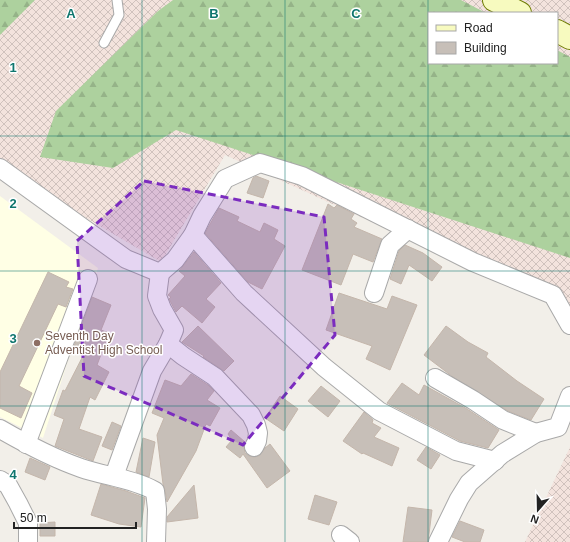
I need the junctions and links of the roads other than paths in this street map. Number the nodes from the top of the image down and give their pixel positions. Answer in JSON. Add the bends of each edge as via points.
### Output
{"nodes":[{"id":1,"x":117,"y":0,"type":"edge"},
{"id":2,"x":494,"y":0,"type":"edge"},
{"id":3,"x":518,"y":12,"type":"edge"},
{"id":4,"x":558,"y":32,"type":"edge"},
{"id":5,"x":570,"y":38,"type":"edge"},
{"id":6,"x":104,"y":43,"type":"dead end"},
{"id":7,"x":0,"y":168,"type":"edge"},
{"id":8,"x":408,"y":229,"type":"junction"},
{"id":9,"x":193,"y":235,"type":"junction"},
{"id":10,"x":160,"y":274,"type":"junction"},
{"id":11,"x":88,"y":279,"type":"dead end"},
{"id":12,"x":374,"y":292,"type":"dead end"},
{"id":13,"x":570,"y":325,"type":"edge"},
{"id":14,"x":168,"y":344,"type":"junction"},
{"id":15,"x":435,"y":378,"type":"dead end"},
{"id":16,"x":570,"y":396,"type":"edge"},
{"id":17,"x":0,"y":429,"type":"edge"},
{"id":18,"x":564,"y":432,"type":"edge"},
{"id":19,"x":536,"y":433,"type":"junction"},
{"id":20,"x":26,"y":444,"type":"junction"},
{"id":21,"x":254,"y":448,"type":"dead end"},
{"id":22,"x":495,"y":460,"type":"junction"},
{"id":23,"x":114,"y":476,"type":"junction"},
{"id":24,"x":0,"y":480,"type":"edge"},
{"id":25,"x":28,"y":542,"type":"edge"},
{"id":26,"x":156,"y":542,"type":"edge"},
{"id":27,"x":438,"y":542,"type":"edge"}],
"edges":[{"from":1,"to":6,"type":"lane","via":[[119,15]]},
{"from":2,"to":3,"type":"main road"},
{"from":4,"to":5,"type":"main road"},
{"from":7,"to":10,"type":"street","via":[[126,259]]},
{"from":8,"to":9,"type":"street","via":[[302,176],[260,164],[225,179]]},
{"from":8,"to":12,"type":"street","via":[[390,245]]},
{"from":8,"to":13,"type":"street","via":[[473,262],[553,296]]},
{"from":9,"to":10,"type":"street","via":[[175,260]]},
{"from":9,"to":22,"type":"street","via":[[244,293],[324,367],[379,411],[456,451]]},
{"from":10,"to":14,"type":"street","via":[[157,296],[174,330]]},
{"from":11,"to":20,"type":"street"},
{"from":14,"to":21,"type":"street","via":[[215,377],[251,415],[258,433]]},
{"from":14,"to":23,"type":"street","via":[[152,371]]},
{"from":15,"to":19,"type":"street","via":[[502,420]]},
{"from":16,"to":18,"type":"street"},
{"from":17,"to":20,"type":"street"},
{"from":18,"to":19,"type":"street"},
{"from":19,"to":22,"type":"street"},
{"from":20,"to":23,"type":"street","via":[[82,469]]},
{"from":22,"to":27,"type":"street","via":[[470,483],[459,499]]},
{"from":23,"to":26,"type":"street","via":[[155,491]]},
{"from":24,"to":25,"type":"street","via":[[8,485],[28,523]]}]}
